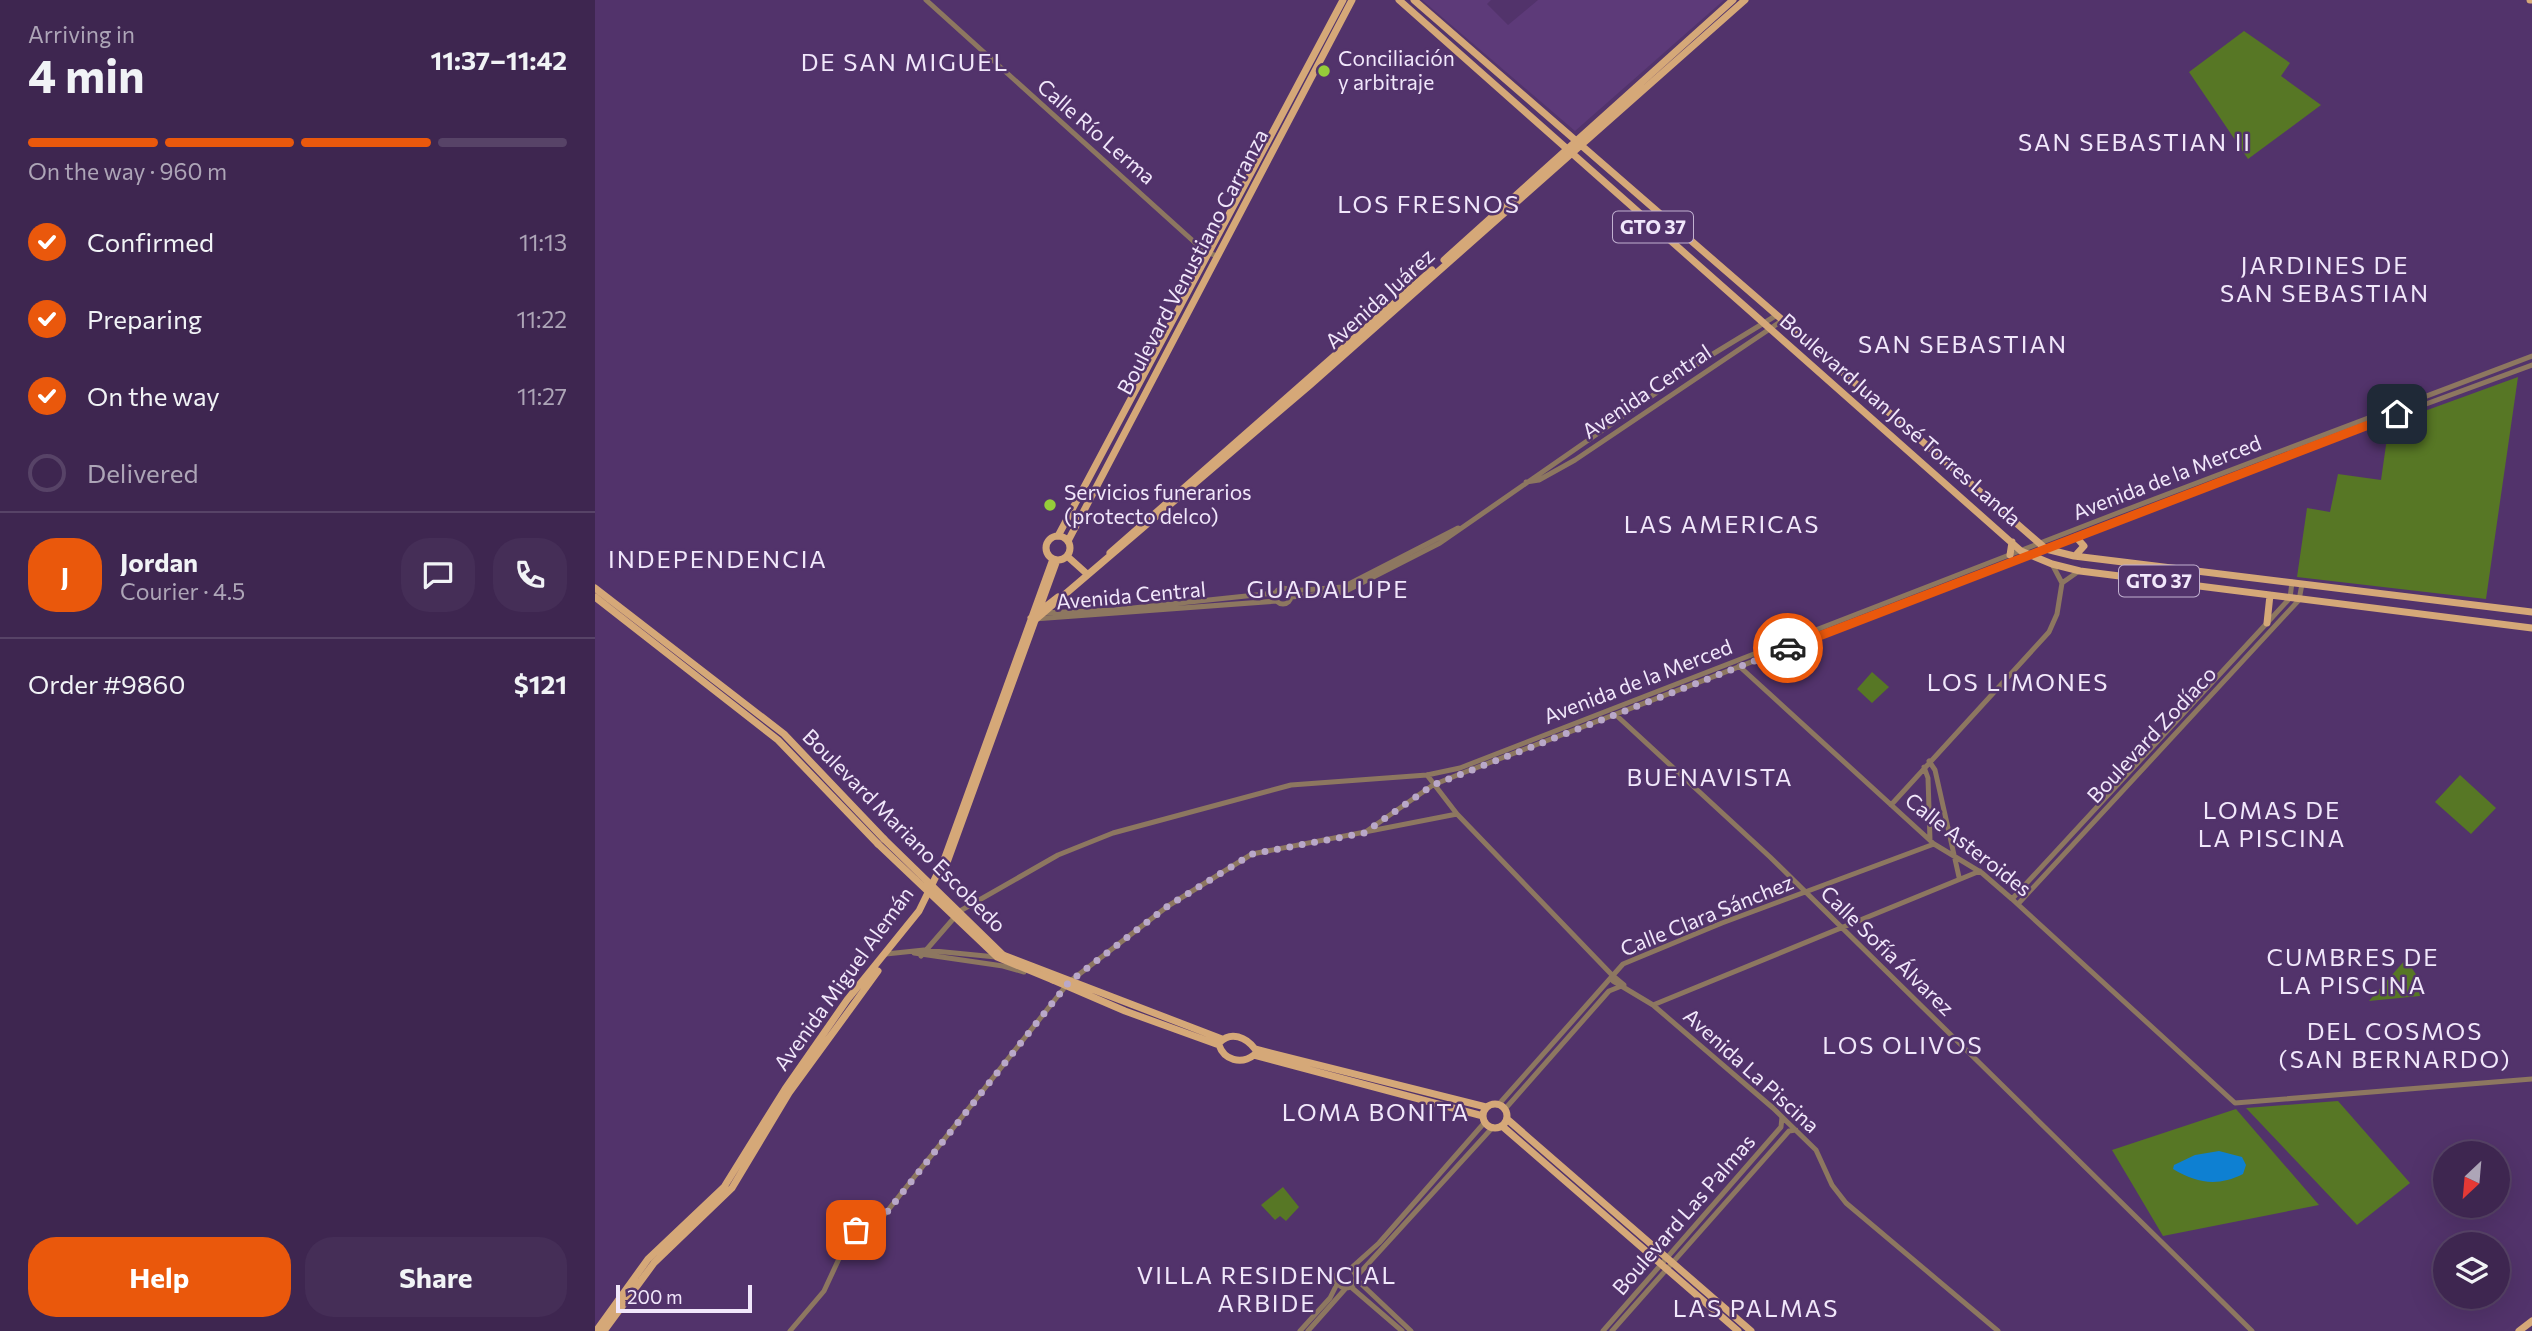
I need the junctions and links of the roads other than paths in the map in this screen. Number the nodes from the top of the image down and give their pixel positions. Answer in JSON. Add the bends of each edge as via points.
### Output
{"nodes":[{"id":1,"x":926,"y":0,"type":"edge"},
{"id":2,"x":1343,"y":0,"type":"edge"},
{"id":3,"x":1352,"y":0,"type":"edge"},
{"id":4,"x":1399,"y":0,"type":"edge"},
{"id":5,"x":1414,"y":0,"type":"edge"},
{"id":6,"x":1733,"y":0,"type":"edge"},
{"id":7,"x":1745,"y":0,"type":"edge"},
{"id":8,"x":1579,"y":143,"type":"junction"},
{"id":9,"x":1571,"y":150,"type":"junction"},
{"id":10,"x":1212,"y":255,"type":"junction"},
{"id":11,"x":1693,"y":263,"type":"junction"},
{"id":12,"x":1738,"y":296,"type":"dead end"},
{"id":13,"x":1780,"y":318,"type":"junction"},
{"id":14,"x":1767,"y":325,"type":"junction"},
{"id":15,"x":1748,"y":332,"type":"junction"},
{"id":16,"x":1752,"y":339,"type":"junction"},
{"id":17,"x":2532,"y":356,"type":"edge"},
{"id":18,"x":2532,"y":365,"type":"edge"},
{"id":19,"x":1570,"y":452,"type":"junction"},
{"id":20,"x":1575,"y":460,"type":"junction"},
{"id":21,"x":1949,"y":466,"type":"junction"},
{"id":22,"x":1960,"y":475,"type":"junction"},
{"id":23,"x":1940,"y":477,"type":"junction"},
{"id":24,"x":1526,"y":482,"type":"junction"},
{"id":25,"x":1949,"y":485,"type":"junction"},
{"id":26,"x":1058,"y":537,"type":"junction"},
{"id":27,"x":2076,"y":537,"type":"junction"},
{"id":28,"x":1068,"y":541,"type":"junction"},
{"id":29,"x":2012,"y":541,"type":"junction"},
{"id":30,"x":2043,"y":547,"type":"junction"},
{"id":31,"x":2021,"y":551,"type":"junction"},
{"id":32,"x":2010,"y":555,"type":"junction"},
{"id":33,"x":2030,"y":555,"type":"junction"},
{"id":34,"x":1067,"y":556,"type":"junction"},
{"id":35,"x":2074,"y":556,"type":"junction"},
{"id":36,"x":1055,"y":560,"type":"junction"},
{"id":37,"x":2052,"y":564,"type":"junction"},
{"id":38,"x":2080,"y":570,"type":"junction"},
{"id":39,"x":1087,"y":573,"type":"junction"},
{"id":40,"x":2292,"y":582,"type":"junction"},
{"id":41,"x":2062,"y":583,"type":"junction"},
{"id":42,"x":2302,"y":584,"type":"junction"},
{"id":43,"x":595,"y":588,"type":"edge"},
{"id":44,"x":1275,"y":593,"type":"junction"},
{"id":45,"x":1291,"y":594,"type":"junction"},
{"id":46,"x":2270,"y":595,"type":"junction"},
{"id":47,"x":595,"y":597,"type":"edge"},
{"id":48,"x":2290,"y":598,"type":"junction"},
{"id":49,"x":2299,"y":600,"type":"junction"},
{"id":50,"x":1277,"y":601,"type":"junction"},
{"id":51,"x":2532,"y":612,"type":"edge"},
{"id":52,"x":1037,"y":615,"type":"junction"},
{"id":53,"x":2267,"y":623,"type":"junction"},
{"id":54,"x":2532,"y":628,"type":"edge"},
{"id":55,"x":1739,"y":666,"type":"junction"},
{"id":56,"x":1615,"y":715,"type":"junction"},
{"id":57,"x":1929,"y":761,"type":"junction"},
{"id":58,"x":1924,"y":767,"type":"junction"},
{"id":59,"x":1427,"y":775,"type":"junction"},
{"id":60,"x":1433,"y":785,"type":"junction"},
{"id":61,"x":960,"y":788,"type":"dead end"},
{"id":62,"x":967,"y":795,"type":"junction"},
{"id":63,"x":1891,"y":805,"type":"junction"},
{"id":64,"x":1457,"y":814,"type":"junction"},
{"id":65,"x":1364,"y":833,"type":"junction"},
{"id":66,"x":881,"y":842,"type":"junction"},
{"id":67,"x":1932,"y":842,"type":"junction"},
{"id":68,"x":1953,"y":857,"type":"junction"},
{"id":69,"x":1980,"y":871,"type":"junction"},
{"id":70,"x":1959,"y":877,"type":"junction"},
{"id":71,"x":1805,"y":894,"type":"junction"},
{"id":72,"x":2012,"y":899,"type":"junction"},
{"id":73,"x":2018,"y":904,"type":"junction"},
{"id":74,"x":1840,"y":928,"type":"junction"},
{"id":75,"x":923,"y":953,"type":"junction"},
{"id":76,"x":889,"y":954,"type":"junction"},
{"id":77,"x":1006,"y":956,"type":"junction"},
{"id":78,"x":1612,"y":975,"type":"junction"},
{"id":79,"x":1067,"y":984,"type":"junction"},
{"id":80,"x":1624,"y":985,"type":"junction"},
{"id":81,"x":1653,"y":1005,"type":"junction"},
{"id":82,"x":1221,"y":1042,"type":"junction"},
{"id":83,"x":1254,"y":1052,"type":"junction"},
{"id":84,"x":2532,"y":1079,"type":"edge"},
{"id":85,"x":1502,"y":1106,"type":"junction"},
{"id":86,"x":1485,"y":1115,"type":"junction"},
{"id":87,"x":1782,"y":1117,"type":"junction"},
{"id":88,"x":1504,"y":1123,"type":"junction"},
{"id":89,"x":1783,"y":1125,"type":"junction"},
{"id":90,"x":1493,"y":1127,"type":"junction"},
{"id":91,"x":1793,"y":1130,"type":"junction"},
{"id":92,"x":1667,"y":1264,"type":"junction"},
{"id":93,"x":1350,"y":1269,"type":"junction"},
{"id":94,"x":1356,"y":1278,"type":"junction"},
{"id":95,"x":1338,"y":1282,"type":"junction"},
{"id":96,"x":1349,"y":1287,"type":"junction"},
{"id":97,"x":2532,"y":1321,"type":"edge"},
{"id":98,"x":596,"y":1331,"type":"edge"},
{"id":99,"x":604,"y":1331,"type":"edge"},
{"id":100,"x":790,"y":1331,"type":"edge"},
{"id":101,"x":1300,"y":1331,"type":"edge"},
{"id":102,"x":1308,"y":1331,"type":"edge"},
{"id":103,"x":1402,"y":1331,"type":"edge"},
{"id":104,"x":1411,"y":1331,"type":"edge"},
{"id":105,"x":1603,"y":1331,"type":"edge"},
{"id":106,"x":1612,"y":1331,"type":"edge"},
{"id":107,"x":1738,"y":1331,"type":"edge"},
{"id":108,"x":1751,"y":1331,"type":"edge"},
{"id":109,"x":1998,"y":1331,"type":"edge"},
{"id":110,"x":2252,"y":1331,"type":"edge"},
{"id":111,"x":2519,"y":1331,"type":"edge"}],
"edges":[{"from":1,"to":10,"type":"street","name":"Calle Río Lerma"},
{"from":2,"to":10,"type":"main road","name":"Boulevard Venustiano Carranza"},
{"from":3,"to":10,"type":"main road","name":"Boulevard Venustiano Carranza"},
{"from":4,"to":9,"type":"main road","name":"Boulevard Juan José Torres Landa","number":"GTO 37"},
{"from":5,"to":8,"type":"main road","name":"Boulevard Juan José Torres Landa","number":"GTO 37"},
{"from":6,"to":8,"type":"main road","name":"Avenida Juárez"},
{"from":7,"to":8,"type":"main road","name":"Avenida Juárez"},
{"from":8,"to":9,"type":"main road","name":"Avenida Juárez"},
{"from":8,"to":13,"type":"main road","name":"Boulevard Juan José Torres Landa","number":"GTO 37"},
{"from":9,"to":11,"type":"main road","name":"Boulevard Juan José Torres Landa","number":"GTO 37"},
{"from":9,"to":39,"type":"main road","name":"Avenida Juárez"},
{"from":9,"to":52,"type":"main road","name":"Avenida Juárez"},
{"from":10,"to":26,"type":"main road","name":"Boulevard Venustiano Carranza"},
{"from":10,"to":28,"type":"main road","name":"Boulevard Venustiano Carranza"},
{"from":11,"to":12,"type":"main road","via":[[1702,265]]},
{"from":11,"to":14,"type":"main road","name":"Boulevard Juan José Torres Landa","number":"GTO 37"},
{"from":13,"to":14,"type":"street","name":"Avenida Central"},
{"from":13,"to":21,"type":"main road","name":"Boulevard Juan José Torres Landa","number":"GTO 37"},
{"from":14,"to":15,"type":"street","name":"Avenida Central"},
{"from":14,"to":16,"type":"street","name":"Avenida Central"},
{"from":14,"to":23,"type":"main road","name":"Boulevard Juan José Torres Landa","number":"GTO 37"},
{"from":15,"to":16,"type":"street"},
{"from":15,"to":19,"type":"street","name":"Avenida Central"},
{"from":16,"to":20,"type":"street","name":"Avenida Central"},
{"from":17,"to":30,"type":"street","name":"Avenida de la Merced"},
{"from":18,"to":27,"type":"street","name":"Avenida de la Merced"},
{"from":19,"to":20,"type":"street"},
{"from":19,"to":24,"type":"street","name":"Avenida Central"},
{"from":20,"to":24,"type":"street","name":"Avenida Central","via":[[1539,480]]},
{"from":21,"to":22,"type":"main road","name":"Boulevard Juan José Torres Landa","number":"GTO 37"},
{"from":21,"to":23,"type":"main road"},
{"from":22,"to":25,"type":"main road"},
{"from":22,"to":30,"type":"main road","name":"Boulevard Juan José Torres Landa","number":"GTO 37"},
{"from":23,"to":25,"type":"main road","name":"Boulevard Juan José Torres Landa","number":"GTO 37"},
{"from":24,"to":45,"type":"street","name":"Avenida Central","via":[[1440,543],[1344,592]]},
{"from":25,"to":29,"type":"main road","name":"Boulevard Juan José Torres Landa","number":"GTO 37"},
{"from":26,"to":28,"type":"main road"},
{"from":26,"to":36,"type":"main road","via":[[1047,547]]},
{"from":27,"to":30,"type":"street","name":"Avenida de la Merced"},
{"from":27,"to":35,"type":"main road","via":[[2084,546]]},
{"from":28,"to":34,"type":"main road"},
{"from":29,"to":31,"type":"main road","name":"Boulevard Juan José Torres Landa","number":"GTO 37"},
{"from":29,"to":32,"type":"main road"},
{"from":30,"to":31,"type":"street","name":"Avenida de la Merced"},
{"from":30,"to":33,"type":"street","name":"Avenida de la Merced"},
{"from":30,"to":35,"type":"main road","name":"Boulevard Juan José Torres Landa","number":"GTO 37"},
{"from":31,"to":32,"type":"street","name":"Avenida de la Merced"},
{"from":31,"to":33,"type":"main road","name":"Boulevard Juan José Torres Landa","number":"GTO 37"},
{"from":32,"to":59,"type":"street","name":"Avenida de la Merced","via":[[1460,768]]},
{"from":33,"to":37,"type":"main road","name":"Boulevard Juan José Torres Landa","number":"GTO 37"},
{"from":33,"to":55,"type":"street","name":"Avenida de la Merced"},
{"from":34,"to":36,"type":"main road"},
{"from":34,"to":39,"type":"main road"},
{"from":35,"to":40,"type":"main road","name":"Boulevard Juan José Torres Landa","number":"GTO 37"},
{"from":36,"to":52,"type":"main road","name":"Avenida Miguel Alemán"},
{"from":37,"to":38,"type":"main road","name":"Boulevard Juan José Torres Landa","number":"GTO 37"},
{"from":37,"to":41,"type":"street"},
{"from":38,"to":41,"type":"street"},
{"from":38,"to":46,"type":"main road","name":"Boulevard Juan José Torres Landa","number":"GTO 37"},
{"from":39,"to":52,"type":"main road","name":"Avenida Juárez"},
{"from":40,"to":42,"type":"main road","name":"Boulevard Juan José Torres Landa","number":"GTO 37"},
{"from":40,"to":48,"type":"street"},
{"from":41,"to":57,"type":"street","via":[[2049,632]]},
{"from":42,"to":49,"type":"street"},
{"from":42,"to":51,"type":"main road","name":"Boulevard Juan José Torres Landa","number":"GTO 37"},
{"from":43,"to":66,"type":"main road","name":"Boulevard Mariano Escobedo","via":[[784,734]]},
{"from":44,"to":45,"type":"street","name":"Avenida Central","via":[[1283,587]]},
{"from":44,"to":50,"type":"street"},
{"from":44,"to":52,"type":"street","name":"Avenida Central"},
{"from":45,"to":50,"type":"street","name":"Avenida Central","via":[[1286,604]]},
{"from":46,"to":48,"type":"main road","name":"Boulevard Juan José Torres Landa","number":"GTO 37"},
{"from":46,"to":53,"type":"main road"},
{"from":47,"to":66,"type":"main road","name":"Boulevard Mariano Escobedo","via":[[778,740]]},
{"from":48,"to":49,"type":"main road","name":"Boulevard Juan José Torres Landa","number":"GTO 37"},
{"from":48,"to":53,"type":"street","name":"Boulevard Zodíaco"},
{"from":49,"to":54,"type":"main road","name":"Boulevard Juan José Torres Landa","number":"GTO 37"},
{"from":49,"to":73,"type":"street","name":"Boulevard Zodíaco"},
{"from":50,"to":52,"type":"street","name":"Avenida Central"},
{"from":52,"to":62,"type":"main road","name":"Avenida Miguel Alemán"},
{"from":52,"to":76,"type":"main road","name":"Avenida Miguel Alemán","via":[[932,898]]},
{"from":53,"to":72,"type":"street","name":"Boulevard Zodíaco"},
{"from":55,"to":56,"type":"street","name":"Avenida de la Merced"},
{"from":55,"to":63,"type":"street","name":"Calle Asteroides"},
{"from":56,"to":60,"type":"street","name":"Avenida de la Merced"},
{"from":56,"to":71,"type":"street","name":"Calle Sofía Álvarez"},
{"from":57,"to":58,"type":"street"},
{"from":57,"to":68,"type":"street","via":[[1935,770]]},
{"from":58,"to":63,"type":"street"},
{"from":58,"to":67,"type":"street"},
{"from":59,"to":60,"type":"street","name":"Avenida La Piscina"},
{"from":59,"to":75,"type":"street","name":"Avenida de la Merced","via":[[1302,783],[1125,829],[1058,855],[983,897],[954,915]]},
{"from":60,"to":64,"type":"street","name":"Avenida La Piscina"},
{"from":60,"to":65,"type":"street","name":"Avenida de la Merced"},
{"from":61,"to":62,"type":"main road"},
{"from":62,"to":76,"type":"main road","name":"Avenida Miguel Alemán","via":[[928,895]]},
{"from":63,"to":67,"type":"street","name":"Calle Asteroides"},
{"from":64,"to":65,"type":"street"},
{"from":64,"to":78,"type":"street","name":"Avenida La Piscina"},
{"from":65,"to":79,"type":"street","via":[[1252,854],[1168,906]]},
{"from":66,"to":77,"type":"main road","name":"Boulevard Mariano Escobedo","bridge":true},
{"from":66,"to":79,"type":"main road","name":"Boulevard Mariano Escobedo","bridge":true,"via":[[997,957]]},
{"from":67,"to":68,"type":"street","name":"Calle Asteroides"},
{"from":67,"to":71,"type":"street","name":"Calle Clara Sánchez"},
{"from":68,"to":69,"type":"street","name":"Calle Asteroides"},
{"from":68,"to":70,"type":"street"},
{"from":69,"to":70,"type":"street"},
{"from":69,"to":72,"type":"street","name":"Calle Asteroides"},
{"from":70,"to":74,"type":"street"},
{"from":71,"to":74,"type":"street","name":"Calle Sofía Álvarez"},
{"from":71,"to":78,"type":"street","name":"Calle Clara Sánchez","via":[[1628,961]]},
{"from":72,"to":73,"type":"street","name":"Calle Asteroides"},
{"from":73,"to":84,"type":"street","name":"Calle Asteroides","via":[[2239,1104]]},
{"from":74,"to":81,"type":"street"},
{"from":74,"to":110,"type":"street","name":"Calle Sofía Álvarez"},
{"from":75,"to":76,"type":"street"},
{"from":75,"to":77,"type":"street"},
{"from":75,"to":79,"type":"street","via":[[1003,966]]},
{"from":76,"to":98,"type":"main road","name":"Avenida Miguel Alemán","via":[[847,1000],[724,1187],[648,1259]]},
{"from":76,"to":99,"type":"main road","name":"Avenida Miguel Alemán","via":[[815,1054],[732,1188],[654,1263]]},
{"from":77,"to":79,"type":"main road","name":"Boulevard Mariano Escobedo"},
{"from":78,"to":80,"type":"street","name":"Avenida La Piscina","via":[[1615,983]]},
{"from":78,"to":85,"type":"street","name":"Calle Clara Sánchez"},
{"from":79,"to":82,"type":"main road","name":"Boulevard Mariano Escobedo"},
{"from":79,"to":100,"type":"street","via":[[884,1216],[850,1235],[824,1291]]},
{"from":80,"to":81,"type":"street","name":"Avenida La Piscina"},
{"from":80,"to":85,"type":"street","via":[[1609,991]]},
{"from":81,"to":87,"type":"street","name":"Avenida La Piscina"},
{"from":82,"to":83,"type":"main road","via":[[1238,1037]]},
{"from":82,"to":83,"type":"main road","via":[[1222,1052],[1232,1059],[1247,1060]]},
{"from":83,"to":86,"type":"main road"},
{"from":85,"to":86,"type":"main road"},
{"from":85,"to":88,"type":"main road"},
{"from":86,"to":90,"type":"main road"},
{"from":86,"to":93,"type":"street","via":[[1379,1243]]},
{"from":87,"to":89,"type":"street","name":"Boulevard Las Palmas"},
{"from":87,"to":91,"type":"street","name":"Avenida La Piscina"},
{"from":88,"to":90,"type":"main road"},
{"from":88,"to":92,"type":"main road"},
{"from":89,"to":91,"type":"street"},
{"from":89,"to":92,"type":"street","name":"Boulevard Las Palmas"},
{"from":90,"to":94,"type":"street"},
{"from":91,"to":92,"type":"street","name":"Boulevard Las Palmas"},
{"from":91,"to":109,"type":"street","name":"Avenida La Piscina","via":[[1820,1155],[1832,1185],[1846,1202]]},
{"from":92,"to":105,"type":"street","name":"Boulevard Las Palmas"},
{"from":92,"to":106,"type":"street","name":"Boulevard Las Palmas"},
{"from":92,"to":107,"type":"main road"},
{"from":92,"to":108,"type":"main road"},
{"from":93,"to":94,"type":"street"},
{"from":93,"to":95,"type":"street","via":[[1339,1272]]},
{"from":94,"to":96,"type":"street"},
{"from":94,"to":104,"type":"street"},
{"from":95,"to":96,"type":"street"},
{"from":95,"to":101,"type":"street"},
{"from":96,"to":102,"type":"street"},
{"from":96,"to":103,"type":"street"},
{"from":97,"to":111,"type":"main road"}]}
